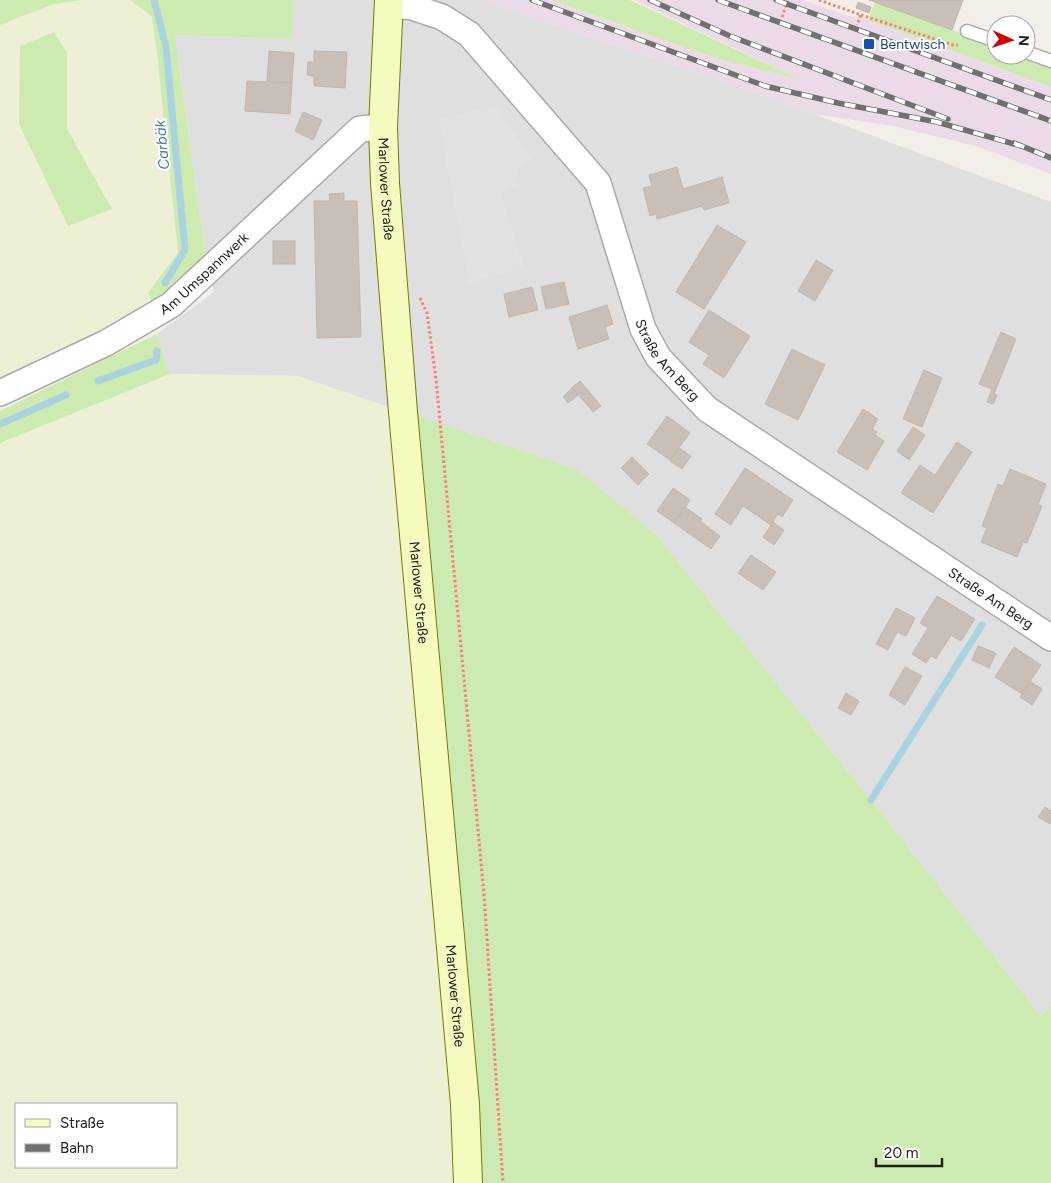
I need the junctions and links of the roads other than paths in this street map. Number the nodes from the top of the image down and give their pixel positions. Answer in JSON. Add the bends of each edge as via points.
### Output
{"nodes":[{"id":1,"x":389,"y":4,"type":"edge"},
{"id":2,"x":971,"y":32,"type":"road end"},
{"id":3,"x":986,"y":38,"type":"edge"},
{"id":4,"x":1036,"y":56,"type":"edge"},
{"id":5,"x":1051,"y":61,"type":"edge"},
{"id":6,"x":383,"y":127,"type":"junction"},
{"id":7,"x":0,"y":393,"type":"edge"},
{"id":8,"x":1051,"y":638,"type":"edge"},
{"id":9,"x":468,"y":1183,"type":"edge"}],
"edges":[{"from":1,"to":6,"type":"main road","name":"Marlower Straße"},
{"from":1,"to":8,"type":"street","name":"Straße Am Berg","via":[[409,6],[442,17],[469,34],[598,183],[643,329],[658,357],[707,409]]},
{"from":2,"to":3,"type":"lane"},
{"from":4,"to":5,"type":"lane"},
{"from":6,"to":7,"type":"street","name":"Am Umspannwerk","via":[[360,129],[171,305],[106,343]]},
{"from":6,"to":9,"type":"main road","name":"Marlower Straße","via":[[402,392],[465,1104]]}]}
